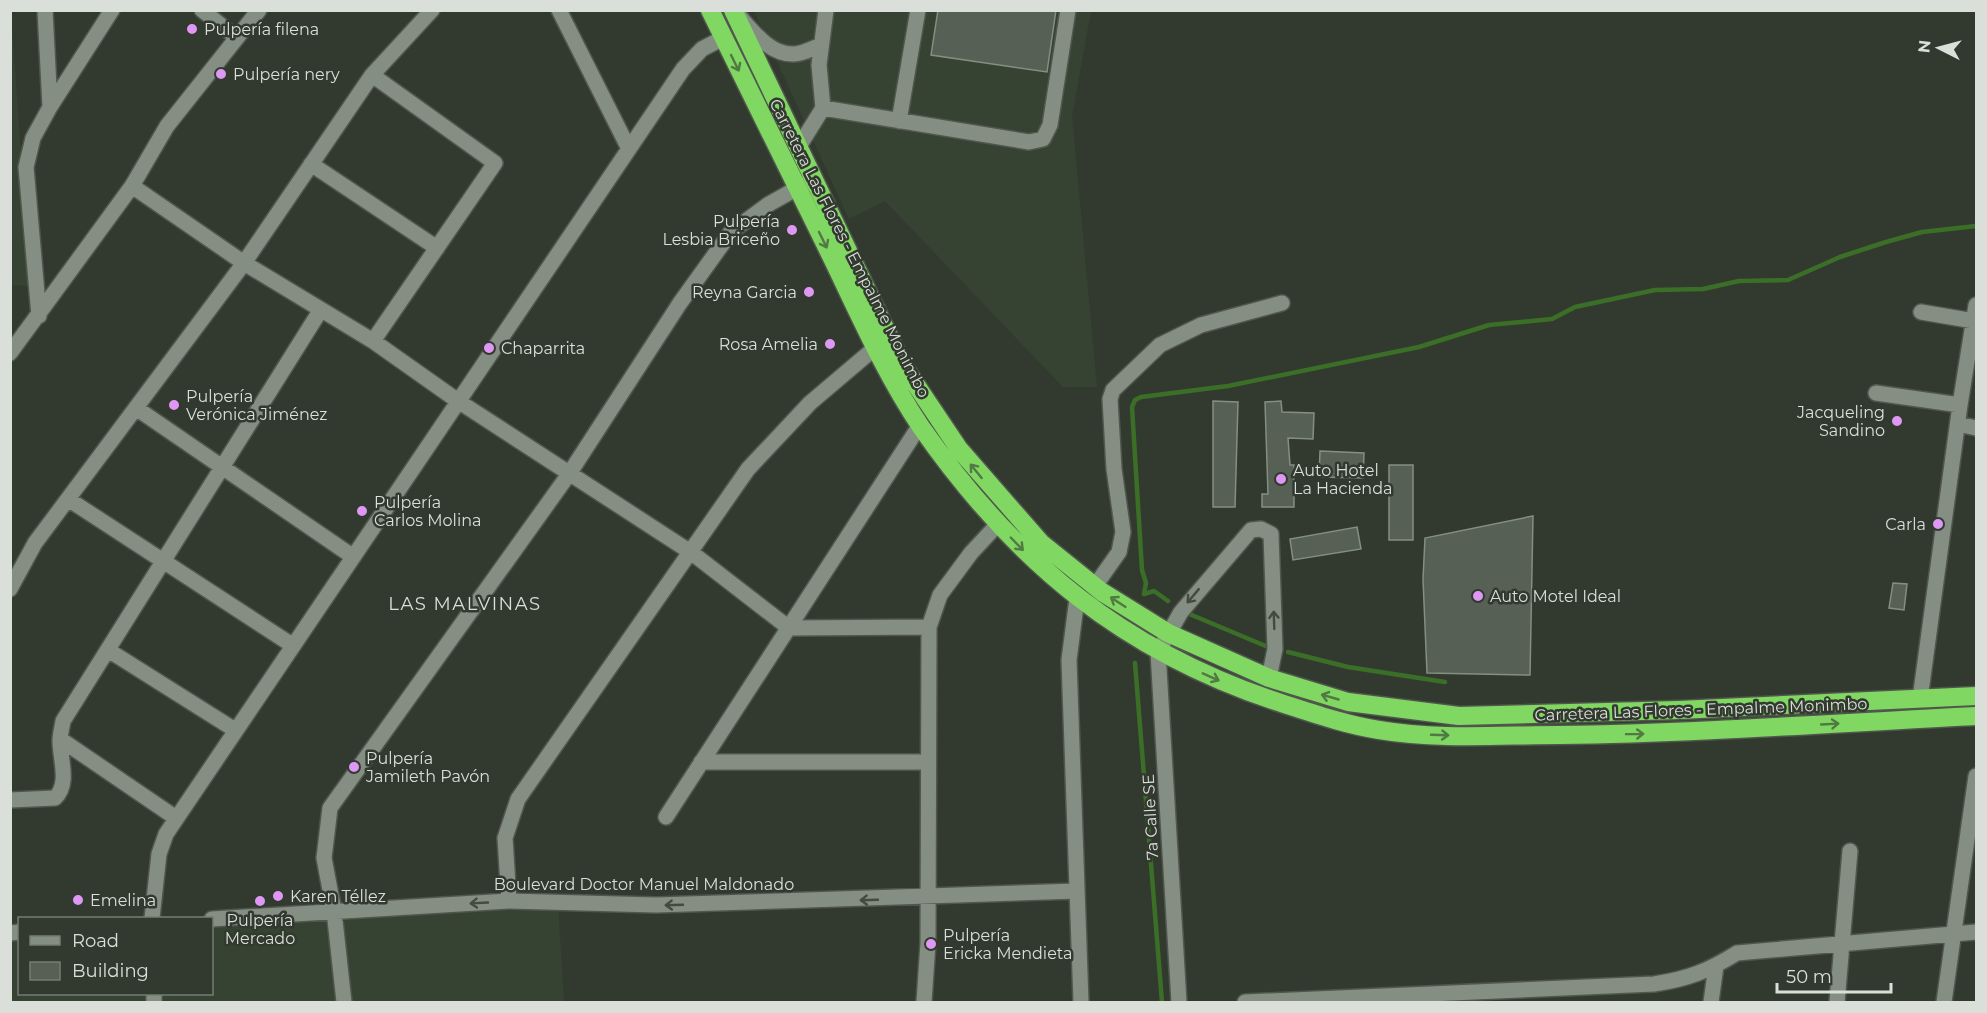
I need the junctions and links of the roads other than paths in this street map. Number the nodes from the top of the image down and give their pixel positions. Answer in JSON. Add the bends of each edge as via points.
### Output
{"nodes":[{"id":1,"x":45,"y":10,"type":"edge"},
{"id":2,"x":112,"y":10,"type":"edge"},
{"id":3,"x":202,"y":10,"type":"edge"},
{"id":4,"x":259,"y":10,"type":"edge"},
{"id":5,"x":432,"y":10,"type":"edge"},
{"id":6,"x":559,"y":10,"type":"edge"},
{"id":7,"x":710,"y":10,"type":"edge"},
{"id":8,"x":734,"y":10,"type":"edge"},
{"id":9,"x":826,"y":10,"type":"edge"},
{"id":10,"x":918,"y":10,"type":"edge"},
{"id":11,"x":1068,"y":10,"type":"edge"},
{"id":12,"x":237,"y":38,"type":"junction"},
{"id":13,"x":723,"y":38,"type":"junction"},
{"id":14,"x":821,"y":45,"type":"junction"},
{"id":15,"x":372,"y":75,"type":"junction"},
{"id":16,"x":50,"y":107,"type":"junction"},
{"id":17,"x":824,"y":108,"type":"junction"},
{"id":18,"x":899,"y":121,"type":"junction"},
{"id":19,"x":629,"y":148,"type":"junction"},
{"id":20,"x":798,"y":148,"type":"junction"},
{"id":21,"x":311,"y":164,"type":"junction"},
{"id":22,"x":805,"y":183,"type":"junction"},
{"id":23,"x":132,"y":186,"type":"junction"},
{"id":24,"x":437,"y":248,"type":"junction"},
{"id":25,"x":244,"y":263,"type":"junction"},
{"id":26,"x":1282,"y":303,"type":"dead end"},
{"id":27,"x":1977,"y":305,"type":"edge"},
{"id":28,"x":320,"y":311,"type":"junction"},
{"id":29,"x":1921,"y":312,"type":"dead end"},
{"id":30,"x":39,"y":316,"type":"junction"},
{"id":31,"x":1974,"y":321,"type":"junction"},
{"id":32,"x":373,"y":341,"type":"junction"},
{"id":33,"x":876,"y":347,"type":"junction"},
{"id":34,"x":10,"y":353,"type":"edge"},
{"id":35,"x":1876,"y":393,"type":"dead end"},
{"id":36,"x":458,"y":401,"type":"junction"},
{"id":37,"x":1960,"y":405,"type":"junction"},
{"id":38,"x":136,"y":408,"type":"junction"},
{"id":39,"x":1958,"y":424,"type":"junction"},
{"id":40,"x":920,"y":425,"type":"junction"},
{"id":41,"x":1977,"y":428,"type":"edge"},
{"id":42,"x":223,"y":468,"type":"junction"},
{"id":43,"x":569,"y":474,"type":"junction"},
{"id":44,"x":68,"y":499,"type":"junction"},
{"id":45,"x":998,"y":524,"type":"junction"},
{"id":46,"x":692,"y":553,"type":"junction"},
{"id":47,"x":352,"y":556,"type":"junction"},
{"id":48,"x":164,"y":561,"type":"junction"},
{"id":49,"x":1095,"y":586,"type":"junction"},
{"id":50,"x":10,"y":589,"type":"edge"},
{"id":51,"x":1077,"y":598,"type":"junction"},
{"id":52,"x":929,"y":627,"type":"junction"},
{"id":53,"x":789,"y":628,"type":"junction"},
{"id":54,"x":1168,"y":633,"type":"junction"},
{"id":55,"x":292,"y":645,"type":"junction"},
{"id":56,"x":108,"y":650,"type":"junction"},
{"id":57,"x":1158,"y":652,"type":"junction"},
{"id":58,"x":1269,"y":678,"type":"junction"},
{"id":59,"x":1977,"y":696,"type":"edge"},
{"id":60,"x":1920,"y":699,"type":"junction"},
{"id":61,"x":1977,"y":716,"type":"edge"},
{"id":62,"x":235,"y":730,"type":"junction"},
{"id":63,"x":60,"y":739,"type":"junction"},
{"id":64,"x":701,"y":762,"type":"junction"},
{"id":65,"x":928,"y":762,"type":"junction"},
{"id":66,"x":1977,"y":776,"type":"edge"},
{"id":67,"x":10,"y":800,"type":"edge"},
{"id":68,"x":666,"y":817,"type":"dead end"},
{"id":69,"x":177,"y":819,"type":"junction"},
{"id":70,"x":1850,"y":851,"type":"dead end"},
{"id":71,"x":1077,"y":891,"type":"junction"},
{"id":72,"x":927,"y":898,"type":"junction"},
{"id":73,"x":509,"y":901,"type":"junction"},
{"id":74,"x":334,"y":911,"type":"junction"},
{"id":75,"x":152,"y":917,"type":"edge"},
{"id":76,"x":213,"y":919,"type":"edge"},
{"id":77,"x":1977,"y":932,"type":"edge"},
{"id":78,"x":1955,"y":934,"type":"junction"},
{"id":79,"x":1843,"y":944,"type":"junction"},
{"id":80,"x":1716,"y":966,"type":"junction"},
{"id":81,"x":344,"y":1002,"type":"edge"},
{"id":82,"x":924,"y":1002,"type":"edge"},
{"id":83,"x":1081,"y":1002,"type":"edge"},
{"id":84,"x":1179,"y":1002,"type":"edge"},
{"id":85,"x":1245,"y":1002,"type":"edge"},
{"id":86,"x":1711,"y":1002,"type":"edge"},
{"id":87,"x":1837,"y":1002,"type":"edge"},
{"id":88,"x":1944,"y":1002,"type":"edge"}],
"edges":[{"from":1,"to":16,"type":"street"},
{"from":2,"to":16,"type":"street"},
{"from":3,"to":12,"type":"street"},
{"from":4,"to":12,"type":"street"},
{"from":5,"to":15,"type":"street"},
{"from":6,"to":19,"type":"street"},
{"from":7,"to":13,"type":"highway","name":"Carretera Las Flores - Empalme Monimbo"},
{"from":8,"to":14,"type":"street","via":[[767,45],[782,52],[795,54]]},
{"from":8,"to":20,"type":"highway","name":"Carretera Las Flores - Empalme Monimbo"},
{"from":9,"to":14,"type":"street"},
{"from":10,"to":18,"type":"street"},
{"from":11,"to":18,"type":"street","via":[[1050,125],[1043,140]]},
{"from":12,"to":23,"type":"street","via":[[167,126]]},
{"from":13,"to":19,"type":"street","via":[[702,49],[683,69]]},
{"from":13,"to":22,"type":"highway","name":"Carretera Las Flores - Empalme Monimbo","one_way":true},
{"from":14,"to":17,"type":"street"},
{"from":15,"to":21,"type":"street"},
{"from":15,"to":24,"type":"street","via":[[495,164]]},
{"from":16,"to":30,"type":"street","via":[[33,138],[26,166]]},
{"from":17,"to":18,"type":"street"},
{"from":17,"to":20,"type":"street"},
{"from":19,"to":36,"type":"street"},
{"from":20,"to":22,"type":"highway","name":"Carretera Las Flores - Empalme Monimbo"},
{"from":21,"to":24,"type":"street"},
{"from":21,"to":25,"type":"street"},
{"from":22,"to":33,"type":"highway","name":"Carretera Las Flores - Empalme Monimbo","one_way":true},
{"from":22,"to":43,"type":"street","via":[[731,232]]},
{"from":49,"to":22,"type":"highway","name":"Carretera Las Flores - Empalme Monimbo","one_way":true,"via":[[1041,543],[959,449],[902,364]]},
{"from":23,"to":25,"type":"street"},
{"from":23,"to":30,"type":"street"},
{"from":24,"to":32,"type":"street"},
{"from":25,"to":28,"type":"street"},
{"from":25,"to":38,"type":"street"},
{"from":26,"to":49,"type":"street","via":[[1201,325],[1160,345],[1113,390],[1110,399],[1114,469],[1123,532],[1119,552]]},
{"from":27,"to":31,"type":"street"},
{"from":28,"to":32,"type":"street"},
{"from":28,"to":42,"type":"street"},
{"from":29,"to":31,"type":"street"},
{"from":30,"to":34,"type":"street"},
{"from":31,"to":37,"type":"street"},
{"from":32,"to":36,"type":"street"},
{"from":33,"to":40,"type":"highway","name":"Carretera Las Flores - Empalme Monimbo"},
{"from":33,"to":46,"type":"street","via":[[810,403],[748,469]]},
{"from":35,"to":37,"type":"street"},
{"from":36,"to":43,"type":"street"},
{"from":36,"to":47,"type":"street"},
{"from":37,"to":39,"type":"street"},
{"from":38,"to":42,"type":"street"},
{"from":38,"to":44,"type":"street"},
{"from":39,"to":41,"type":"street"},
{"from":39,"to":60,"type":"street"},
{"from":40,"to":45,"type":"highway","name":"Carretera Las Flores - Empalme Monimbo"},
{"from":40,"to":53,"type":"street"},
{"from":42,"to":47,"type":"street"},
{"from":42,"to":48,"type":"street"},
{"from":43,"to":46,"type":"street"},
{"from":43,"to":74,"type":"street","via":[[330,808],[324,858]]},
{"from":44,"to":48,"type":"street"},
{"from":44,"to":50,"type":"street","via":[[36,543]]},
{"from":45,"to":51,"type":"highway","name":"Carretera Las Flores - Empalme Monimbo","one_way":true},
{"from":45,"to":52,"type":"street","via":[[940,595]]},
{"from":46,"to":53,"type":"street"},
{"from":46,"to":73,"type":"street","via":[[518,799],[505,838]]},
{"from":47,"to":55,"type":"street"},
{"from":48,"to":55,"type":"street"},
{"from":48,"to":56,"type":"street"},
{"from":54,"to":49,"type":"highway","name":"Carretera Las Flores - Empalme Monimbo","one_way":true},
{"from":51,"to":57,"type":"highway","name":"Carretera Las Flores - Empalme Monimbo"},
{"from":51,"to":71,"type":"street","via":[[1069,660]]},
{"from":52,"to":53,"type":"street"},
{"from":52,"to":65,"type":"street"},
{"from":53,"to":64,"type":"street"},
{"from":54,"to":57,"type":"street"},
{"from":54,"to":58,"type":"highway","name":"Carretera Las Flores - Empalme Monimbo"},
{"from":58,"to":54,"type":"street","one_way":true,"via":[[1275,649],[1270,534],[1266,530],[1251,530],[1193,596]]},
{"from":55,"to":62,"type":"street"},
{"from":56,"to":62,"type":"street"},
{"from":56,"to":63,"type":"street","via":[[63,721]]},
{"from":57,"to":61,"type":"highway","name":"Carretera Las Flores - Empalme Monimbo","one_way":true,"via":[[1246,692],[1382,731],[1640,734]]},
{"from":57,"to":84,"type":"street","name":"7a Calle SE"},
{"from":60,"to":58,"type":"highway","name":"Carretera Las Flores - Empalme Monimbo","one_way":true,"via":[[1459,716],[1348,702]]},
{"from":59,"to":60,"type":"highway","name":"Carretera Las Flores - Empalme Monimbo"},
{"from":62,"to":69,"type":"street"},
{"from":63,"to":67,"type":"street","via":[[60,794],[55,798]]},
{"from":63,"to":69,"type":"street"},
{"from":64,"to":65,"type":"street"},
{"from":64,"to":68,"type":"street"},
{"from":65,"to":72,"type":"street"},
{"from":66,"to":78,"type":"street"},
{"from":69,"to":75,"type":"street","via":[[159,854]]},
{"from":70,"to":79,"type":"street"},
{"from":71,"to":72,"type":"street","name":"Boulevard Doctor Manuel Maldonado"},
{"from":71,"to":83,"type":"street"},
{"from":72,"to":73,"type":"street","name":"Boulevard Doctor Manuel Maldonado","one_way":true,"via":[[656,905]]},
{"from":72,"to":82,"type":"street"},
{"from":73,"to":74,"type":"street","name":"Boulevard Doctor Manuel Maldonado","one_way":true},
{"from":74,"to":76,"type":"street","name":"Boulevard Doctor Manuel Maldonado"},
{"from":74,"to":81,"type":"street"},
{"from":77,"to":78,"type":"street"},
{"from":78,"to":79,"type":"street"},
{"from":78,"to":88,"type":"street"},
{"from":79,"to":80,"type":"street","via":[[1737,953]]},
{"from":79,"to":87,"type":"street"},
{"from":80,"to":85,"type":"street","via":[[1685,980],[1654,984]]},
{"from":80,"to":86,"type":"street"}]}
